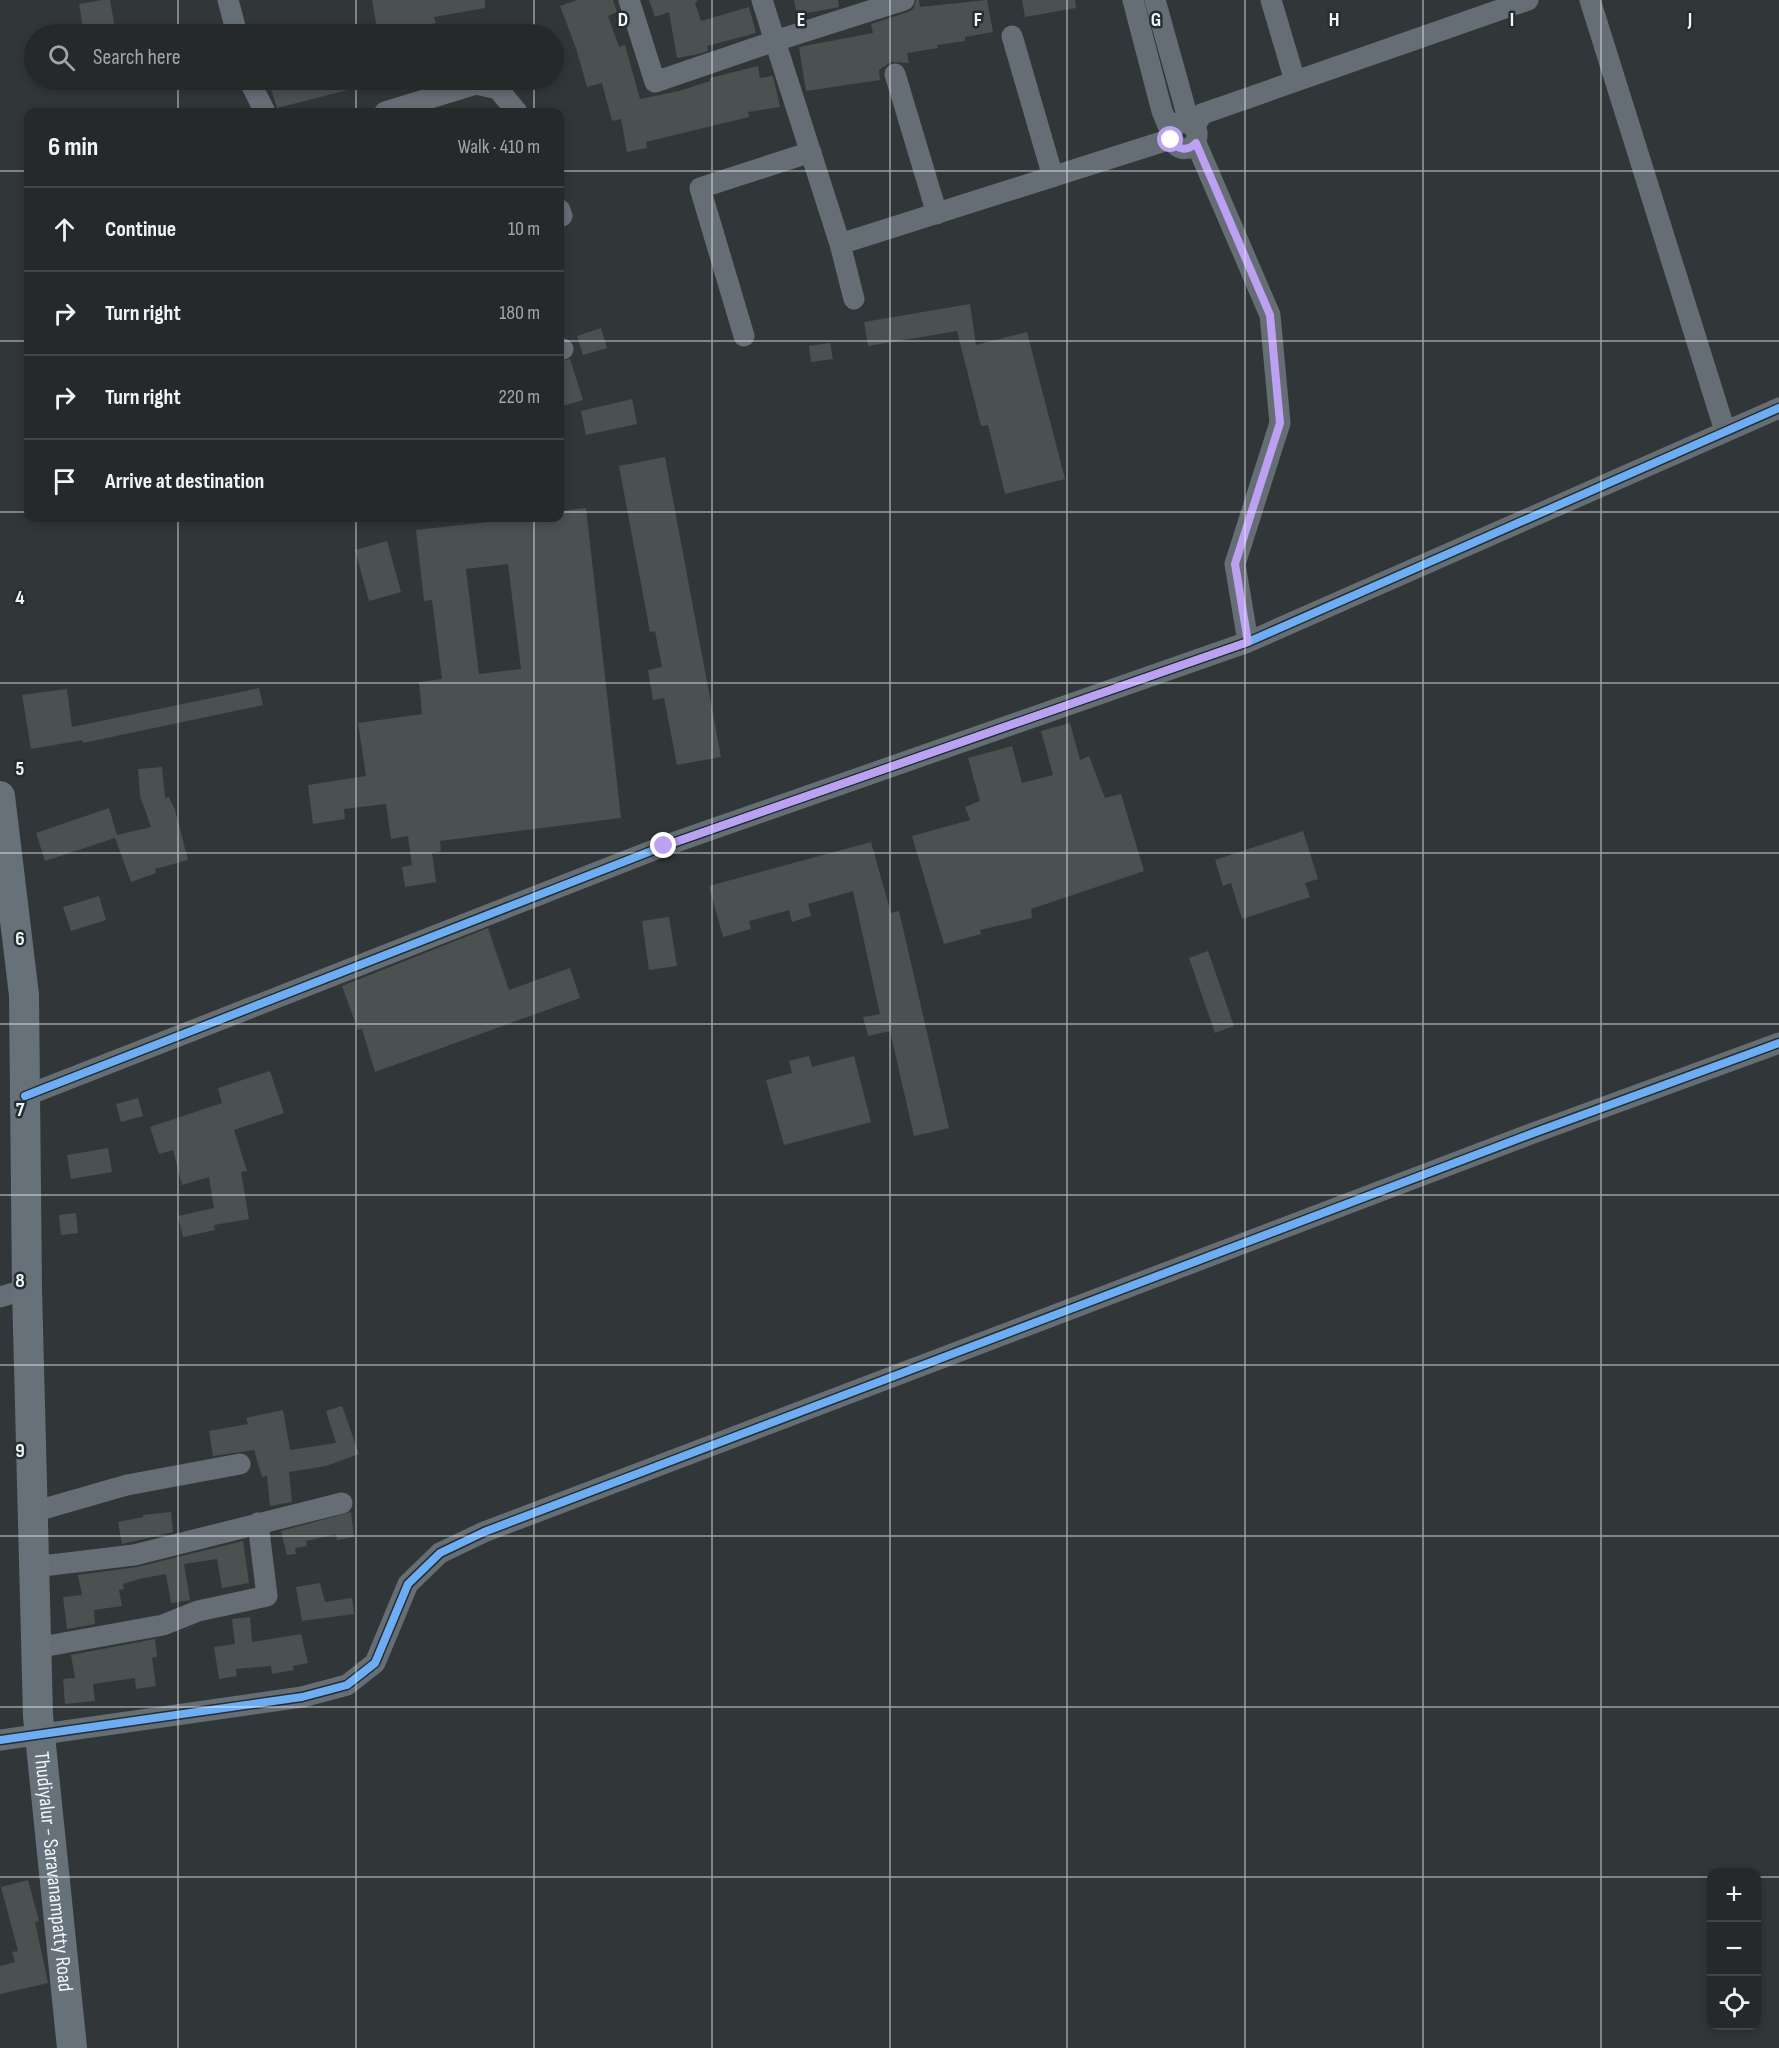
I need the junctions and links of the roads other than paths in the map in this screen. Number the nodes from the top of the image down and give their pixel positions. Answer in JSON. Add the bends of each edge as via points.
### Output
{"nodes":[{"id":1,"x":228,"y":0,"type":"edge"},
{"id":2,"x":628,"y":0,"type":"edge"},
{"id":3,"x":762,"y":0,"type":"edge"},
{"id":4,"x":1133,"y":0,"type":"edge"},
{"id":5,"x":1155,"y":0,"type":"edge"},
{"id":6,"x":1271,"y":0,"type":"edge"},
{"id":7,"x":1528,"y":0,"type":"edge"},
{"id":8,"x":1590,"y":0,"type":"edge"},
{"id":9,"x":898,"y":1,"type":"edge"},
{"id":10,"x":1482,"y":8,"type":"edge"},
{"id":11,"x":234,"y":24,"type":"edge"},
{"id":12,"x":1012,"y":36,"type":"dead end"},
{"id":13,"x":775,"y":41,"type":"junction"},
{"id":14,"x":896,"y":74,"type":"dead end"},
{"id":15,"x":1295,"y":81,"type":"junction"},
{"id":16,"x":254,"y":90,"type":"edge"},
{"id":17,"x":457,"y":90,"type":"edge"},
{"id":18,"x":500,"y":90,"type":"edge"},
{"id":19,"x":425,"y":106,"type":"edge"},
{"id":20,"x":263,"y":108,"type":"edge"},
{"id":21,"x":514,"y":108,"type":"edge"},
{"id":22,"x":1193,"y":131,"type":"junction"},
{"id":23,"x":1171,"y":136,"type":"junction"},
{"id":24,"x":811,"y":152,"type":"junction"},
{"id":25,"x":1053,"y":177,"type":"junction"},
{"id":26,"x":937,"y":214,"type":"junction"},
{"id":27,"x":840,"y":244,"type":"junction"},
{"id":28,"x":854,"y":299,"type":"dead end"},
{"id":29,"x":744,"y":336,"type":"dead end"},
{"id":30,"x":1779,"y":408,"type":"edge"},
{"id":31,"x":1725,"y":432,"type":"junction"},
{"id":32,"x":1248,"y":642,"type":"junction"},
{"id":33,"x":0,"y":796,"type":"edge"},
{"id":34,"x":1779,"y":1043,"type":"edge"},
{"id":35,"x":25,"y":1096,"type":"junction"},
{"id":36,"x":14,"y":1293,"type":"edge"},
{"id":37,"x":240,"y":1464,"type":"dead end"},
{"id":38,"x":342,"y":1503,"type":"dead end"},
{"id":39,"x":33,"y":1512,"type":"junction"},
{"id":40,"x":258,"y":1523,"type":"junction"},
{"id":41,"x":34,"y":1567,"type":"junction"},
{"id":42,"x":36,"y":1648,"type":"junction"},
{"id":43,"x":40,"y":1736,"type":"junction"},
{"id":44,"x":0,"y":1740,"type":"edge"},
{"id":45,"x":72,"y":2048,"type":"edge"}],
"edges":[{"from":1,"to":11,"type":"street"},
{"from":2,"to":13,"type":"street","via":[[655,82]]},
{"from":3,"to":13,"type":"street"},
{"from":4,"to":23,"type":"street"},
{"from":5,"to":22,"type":"street"},
{"from":6,"to":15,"type":"street"},
{"from":7,"to":10,"type":"street"},
{"from":8,"to":31,"type":"street"},
{"from":9,"to":13,"type":"street"},
{"from":10,"to":15,"type":"street"},
{"from":12,"to":25,"type":"street"},
{"from":13,"to":24,"type":"street"},
{"from":14,"to":26,"type":"street"},
{"from":15,"to":22,"type":"street","via":[[1202,114]]},
{"from":16,"to":20,"type":"street"},
{"from":17,"to":19,"type":"street"},
{"from":18,"to":21,"type":"street"},
{"from":22,"to":23,"type":"street","via":[[1185,149],[1179,148]]},
{"from":22,"to":32,"type":"street","via":[[1270,315],[1280,423],[1235,564]]},
{"from":23,"to":25,"type":"street"},
{"from":24,"to":27,"type":"street"},
{"from":24,"to":29,"type":"street","via":[[700,188]]},
{"from":25,"to":26,"type":"street"},
{"from":26,"to":27,"type":"street"},
{"from":27,"to":28,"type":"street"},
{"from":30,"to":31,"type":"street"},
{"from":31,"to":32,"type":"street"},
{"from":32,"to":35,"type":"street","via":[[664,846]]},
{"from":33,"to":35,"type":"main road","name":"Thudiyalur - Saravanampatty Road","via":[[24,995]]},
{"from":34,"to":43,"type":"street","via":[[1524,1136],[484,1532],[440,1553],[408,1584],[375,1663],[347,1685],[302,1697]]},
{"from":35,"to":36,"type":"main road","name":"Thudiyalur - Saravanampatty Road"},
{"from":36,"to":39,"type":"main road","name":"Thudiyalur - Saravanampatty Road"},
{"from":37,"to":39,"type":"street","via":[[128,1485]]},
{"from":38,"to":40,"type":"street"},
{"from":39,"to":41,"type":"main road","name":"Thudiyalur - Saravanampatty Road"},
{"from":40,"to":41,"type":"street","via":[[134,1555]]},
{"from":40,"to":42,"type":"street","via":[[267,1596],[198,1611],[163,1625]]},
{"from":41,"to":42,"type":"main road","name":"Thudiyalur - Saravanampatty Road"},
{"from":42,"to":43,"type":"main road","name":"Thudiyalur - Saravanampatty Road"},
{"from":43,"to":44,"type":"street"},
{"from":43,"to":45,"type":"main road","name":"Thudiyalur - Saravanampatty Road"}]}
